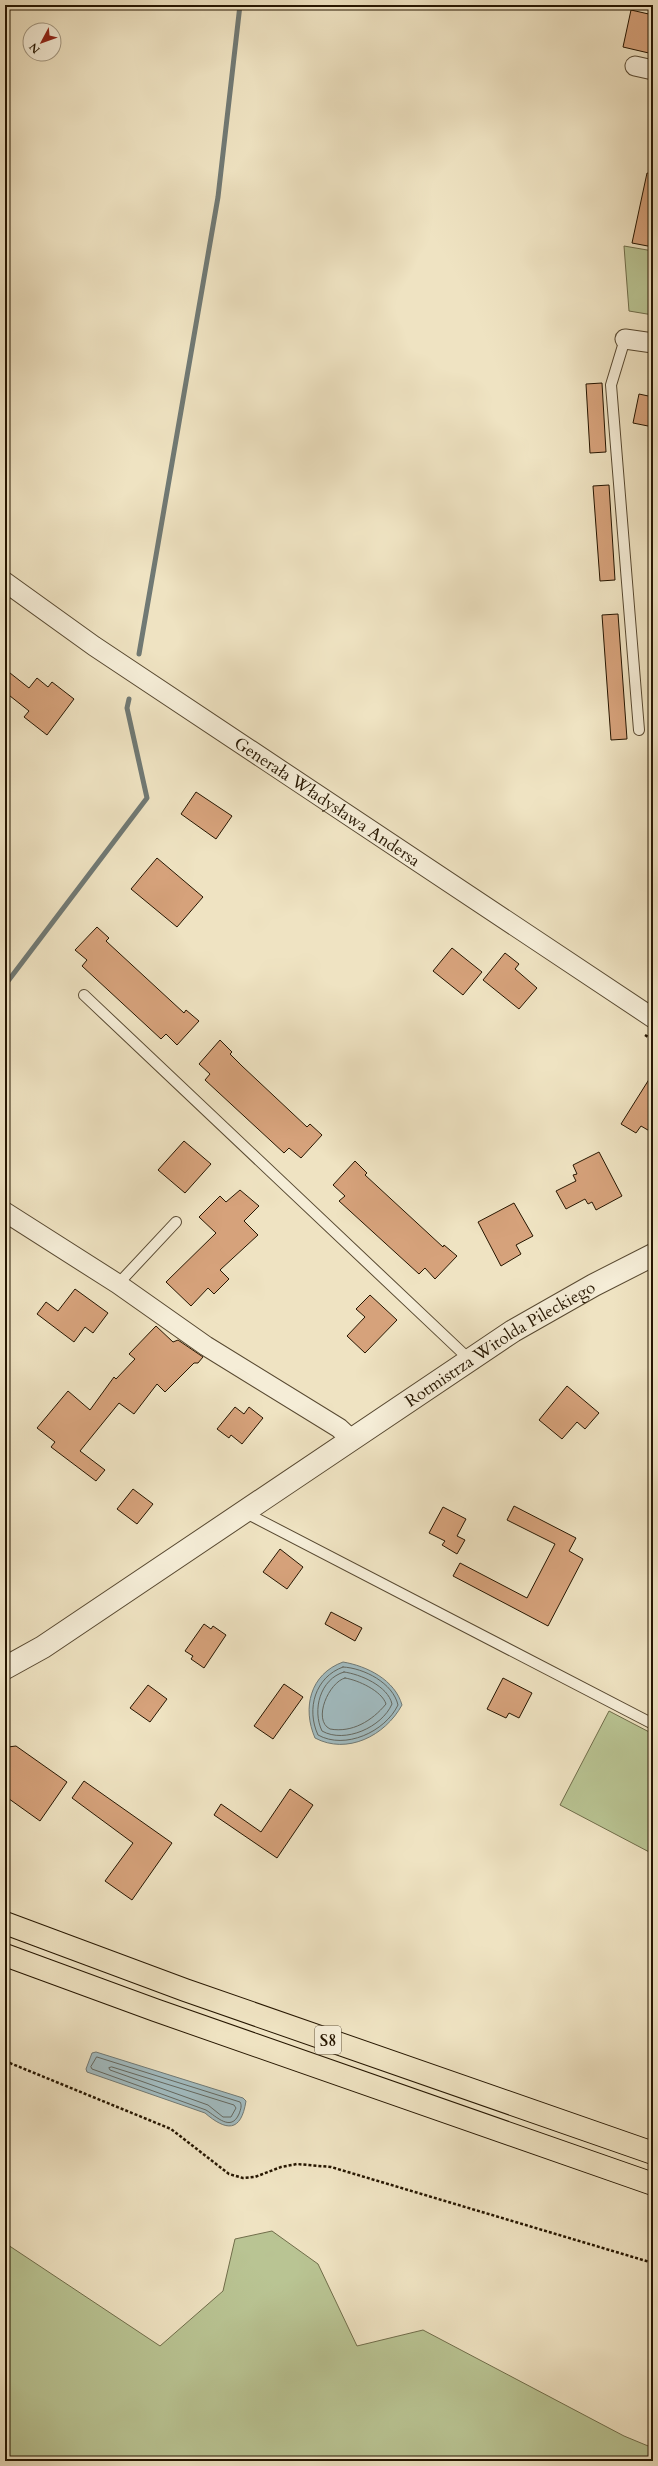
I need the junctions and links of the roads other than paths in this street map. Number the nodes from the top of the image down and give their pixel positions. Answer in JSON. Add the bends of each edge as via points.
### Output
{"nodes":[{"id":1,"x":625,"y":339,"type":"joint"},
{"id":2,"x":653,"y":343,"type":"edge"},
{"id":3,"x":5,"y":582,"type":"edge"},
{"id":4,"x":639,"y":730,"type":"dead end"},
{"id":5,"x":84,"y":995,"type":"dead end"},
{"id":6,"x":653,"y":1018,"type":"edge"},
{"id":7,"x":5,"y":1212,"type":"edge"},
{"id":8,"x":176,"y":1222,"type":"dead end"},
{"id":9,"x":653,"y":1255,"type":"edge"},
{"id":10,"x":118,"y":1284,"type":"junction"},
{"id":11,"x":470,"y":1360,"type":"junction"},
{"id":12,"x":352,"y":1440,"type":"junction"},
{"id":13,"x":244,"y":1512,"type":"junction"},
{"id":14,"x":5,"y":1668,"type":"edge"},
{"id":15,"x":653,"y":1724,"type":"edge"},
{"id":16,"x":5,"y":1923,"type":"edge"},
{"id":17,"x":5,"y":1955,"type":"edge"},
{"id":18,"x":653,"y":2152,"type":"edge"},
{"id":19,"x":653,"y":2184,"type":"edge"}],
"edges":[{"from":1,"to":2,"type":"street"},
{"from":1,"to":4,"type":"lane","via":[[611,385]]},
{"from":3,"to":6,"type":"street","name":"Generała Władysława Andersa","via":[[94,646]]},
{"from":5,"to":11,"type":"lane"},
{"from":7,"to":10,"type":"street"},
{"from":8,"to":10,"type":"lane"},
{"from":9,"to":11,"type":"street","name":"Rotmistrza Witolda Pileckiego","via":[[513,1331]]},
{"from":10,"to":12,"type":"street","via":[[206,1346],[339,1428]]},
{"from":11,"to":12,"type":"street","name":"Rotmistrza Witolda Pileckiego"},
{"from":12,"to":13,"type":"street","name":"Rotmistrza Witolda Pileckiego"},
{"from":13,"to":14,"type":"street","name":"Rotmistrza Witolda Pileckiego","via":[[43,1647]]},
{"from":13,"to":15,"type":"lane"},
{"from":16,"to":18,"type":"highway","number":"S8","via":[[185,1990]]},
{"from":17,"to":19,"type":"highway","number":"S8"}]}
